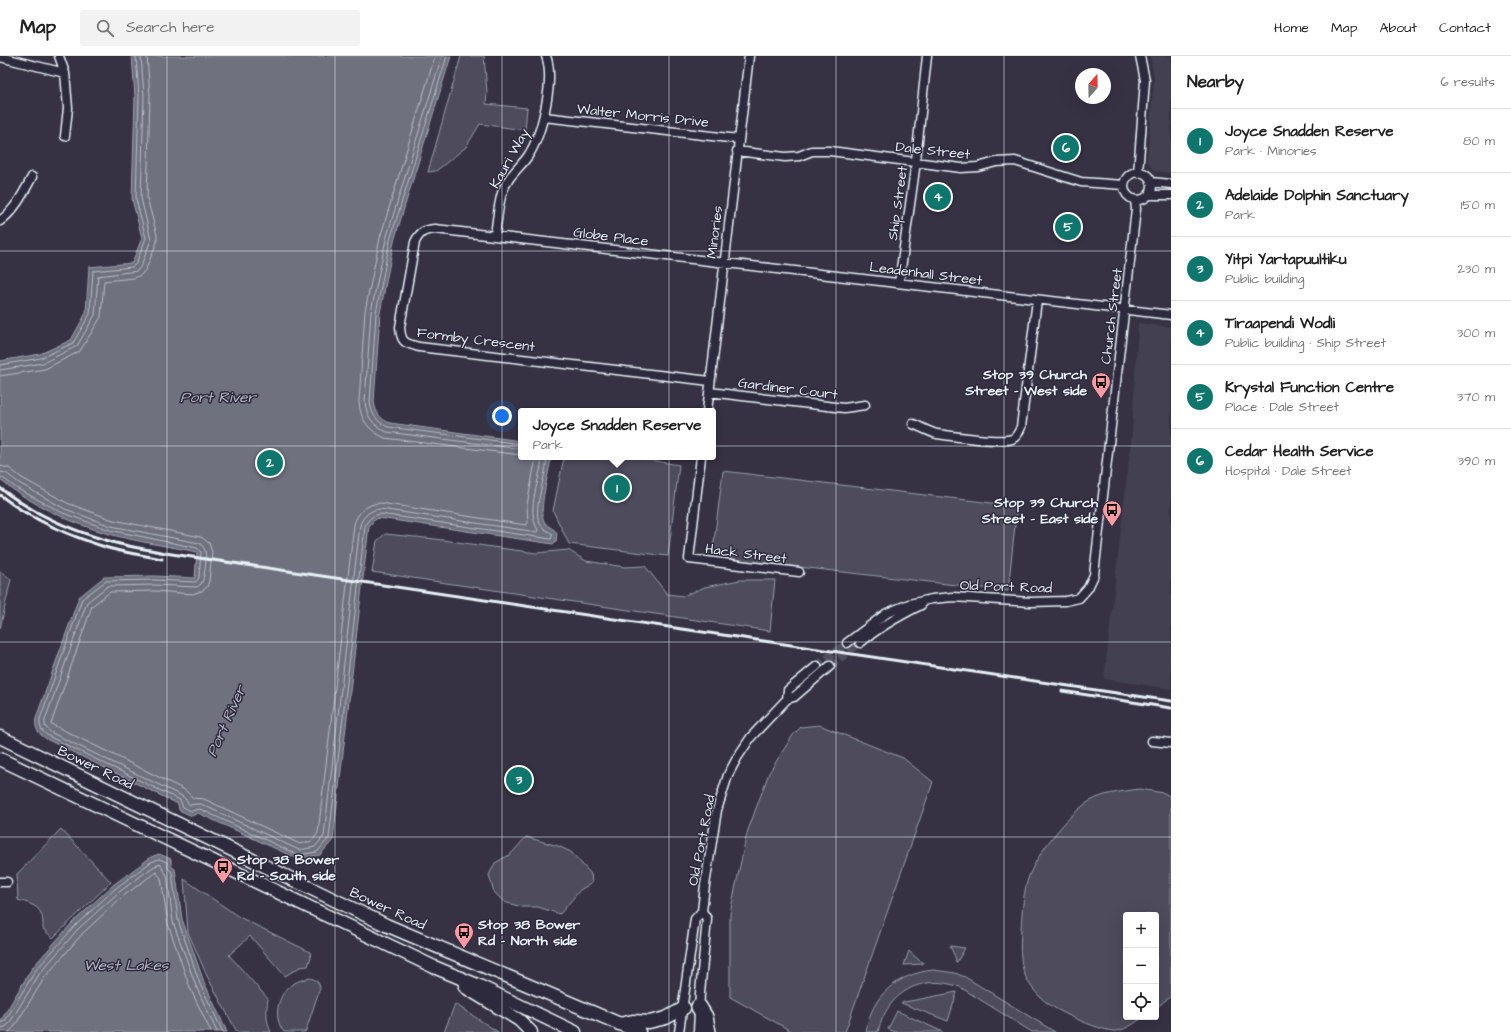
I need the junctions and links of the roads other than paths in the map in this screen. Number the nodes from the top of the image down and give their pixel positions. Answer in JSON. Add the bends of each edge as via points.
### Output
{"nodes":[{"id":1,"x":60,"y":56,"type":"edge"},
{"id":2,"x":546,"y":56,"type":"edge"},
{"id":3,"x":749,"y":56,"type":"edge"},
{"id":4,"x":927,"y":56,"type":"edge"},
{"id":5,"x":1140,"y":56,"type":"edge"},
{"id":6,"x":0,"y":57,"type":"edge"},
{"id":7,"x":65,"y":73,"type":"junction"},
{"id":8,"x":544,"y":117,"type":"junction"},
{"id":9,"x":65,"y":136,"type":"dead end"},
{"id":10,"x":738,"y":139,"type":"junction"},
{"id":11,"x":737,"y":151,"type":"junction"},
{"id":12,"x":916,"y":162,"type":"junction"},
{"id":13,"x":1138,"y":173,"type":"junction"},
{"id":14,"x":32,"y":177,"type":"dead end"},
{"id":15,"x":1151,"y":182,"type":"junction"},
{"id":16,"x":1171,"y":184,"type":"edge"},
{"id":17,"x":1124,"y":185,"type":"junction"},
{"id":18,"x":1149,"y":194,"type":"junction"},
{"id":19,"x":1171,"y":195,"type":"edge"},
{"id":20,"x":1135,"y":200,"type":"junction"},
{"id":21,"x":0,"y":221,"type":"edge"},
{"id":22,"x":496,"y":235,"type":"junction"},
{"id":23,"x":724,"y":263,"type":"junction"},
{"id":24,"x":899,"y":283,"type":"junction"},
{"id":25,"x":1037,"y":300,"type":"junction"},
{"id":26,"x":1125,"y":310,"type":"junction"},
{"id":27,"x":1171,"y":315,"type":"edge"},
{"id":28,"x":710,"y":381,"type":"junction"},
{"id":29,"x":709,"y":392,"type":"junction"},
{"id":30,"x":865,"y":405,"type":"dead end"},
{"id":31,"x":706,"y":408,"type":"edge"},
{"id":32,"x":913,"y":424,"type":"dead end"},
{"id":33,"x":701,"y":460,"type":"edge"},
{"id":34,"x":799,"y":572,"type":"dead end"},
{"id":35,"x":1079,"y":598,"type":"joint"},
{"id":36,"x":932,"y":599,"type":"junction"},
{"id":37,"x":847,"y":643,"type":"tunnel mouth"},
{"id":38,"x":860,"y":643,"type":"tunnel mouth"},
{"id":39,"x":817,"y":666,"type":"tunnel mouth"},
{"id":40,"x":830,"y":666,"type":"tunnel mouth"},
{"id":41,"x":786,"y":699,"type":"junction"},
{"id":42,"x":0,"y":737,"type":"edge"},
{"id":43,"x":1152,"y":741,"type":"dead end"},
{"id":44,"x":1171,"y":743,"type":"edge"},
{"id":45,"x":0,"y":759,"type":"edge"},
{"id":46,"x":702,"y":912,"type":"junction"},
{"id":47,"x":434,"y":967,"type":"junction"},
{"id":48,"x":691,"y":1007,"type":"junction"},
{"id":49,"x":619,"y":1024,"type":"junction"},
{"id":50,"x":531,"y":1032,"type":"edge"},
{"id":51,"x":575,"y":1032,"type":"edge"},
{"id":52,"x":639,"y":1032,"type":"edge"},
{"id":53,"x":679,"y":1032,"type":"edge"},
{"id":54,"x":698,"y":1032,"type":"edge"},
{"id":55,"x":708,"y":1032,"type":"edge"}],
"edges":[{"from":1,"to":7,"type":"street"},
{"from":2,"to":8,"type":"street","name":"Kauri Way","via":[[549,64]]},
{"from":3,"to":10,"type":"street","name":"Minories"},
{"from":4,"to":12,"type":"street","name":"Ship Street"},
{"from":5,"to":13,"type":"street","via":[[1145,80]]},
{"from":6,"to":7,"type":"street"},
{"from":7,"to":9,"type":"street","via":[[68,108]]},
{"from":8,"to":10,"type":"street","name":"Walter Morris Drive"},
{"from":8,"to":22,"type":"street","name":"Kauri Way","via":[[528,156],[511,174],[502,193]]},
{"from":10,"to":11,"type":"street","name":"Minories"},
{"from":11,"to":12,"type":"street","name":"Dale Street","via":[[785,157],[799,156],[812,151],[830,151]]},
{"from":11,"to":23,"type":"street","name":"Minories"},
{"from":12,"to":17,"type":"street","name":"Dale Street","via":[[961,168],[1015,161],[1081,182]]},
{"from":12,"to":24,"type":"street","name":"Ship Street"},
{"from":13,"to":15,"type":"street","via":[[1146,175]]},
{"from":13,"to":17,"type":"street","via":[[1127,178]]},
{"from":14,"to":21,"type":"street","via":[[16,204]]},
{"from":15,"to":16,"type":"street"},
{"from":15,"to":18,"type":"street"},
{"from":17,"to":20,"type":"street","via":[[1125,193]]},
{"from":18,"to":19,"type":"street"},
{"from":18,"to":20,"type":"street","via":[[1143,199]]},
{"from":20,"to":26,"type":"street","name":"Church Street"},
{"from":22,"to":23,"type":"street","name":"Globe Place"},
{"from":22,"to":28,"type":"street","name":"Formby Crescent","via":[[435,229],[425,230],[419,234],[415,242],[400,327],[400,337],[405,343]]},
{"from":23,"to":24,"type":"street","name":"Leadenhall Street"},
{"from":23,"to":28,"type":"street","name":"Minories"},
{"from":24,"to":25,"type":"street","name":"Leadenhall Street"},
{"from":25,"to":26,"type":"street","name":"Leadenhall Street"},
{"from":25,"to":32,"type":"street","via":[[1018,434],[1005,441],[993,440],[936,434]]},
{"from":26,"to":27,"type":"street","name":"Leadenhall Street"},
{"from":26,"to":35,"type":"street","name":"Church Street","via":[[1094,575],[1088,588]]},
{"from":28,"to":29,"type":"street","name":"Minories"},
{"from":29,"to":30,"type":"street","name":"Gardiner Court","via":[[844,408]]},
{"from":29,"to":31,"type":"street","name":"Minories"},
{"from":33,"to":34,"type":"street","name":"Hack Street","via":[[689,559]]},
{"from":35,"to":36,"type":"street","name":"Old Port Road","via":[[1032,602],[953,597]]},
{"from":36,"to":37,"type":"street","name":"Old Port Road","via":[[909,604],[887,613]]},
{"from":36,"to":38,"type":"street","name":"Old Port Road","via":[[893,619]]},
{"from":39,"to":41,"type":"street","name":"Old Port Road","via":[[788,690]]},
{"from":40,"to":41,"type":"street","name":"Old Port Road","via":[[794,697]]},
{"from":41,"to":46,"type":"street","name":"Old Port Road","via":[[751,737],[728,775],[717,810]]},
{"from":42,"to":49,"type":"main road","name":"Bower Road","via":[[386,925]]},
{"from":43,"to":44,"type":"street"},
{"from":45,"to":47,"type":"main road"},
{"from":46,"to":48,"type":"street","name":"Old Port Road","via":[[695,919]]},
{"from":46,"to":48,"type":"street","name":"Old Port Road","via":[[707,919]]},
{"from":47,"to":50,"type":"main road","via":[[519,1020]]},
{"from":47,"to":51,"type":"main road"},
{"from":48,"to":49,"type":"main road","via":[[666,1018]]},
{"from":48,"to":53,"type":"street","name":"Old Port Road"},
{"from":48,"to":54,"type":"street","name":"Old Port Road"},
{"from":48,"to":55,"type":"highway","via":[[705,1017]]},
{"from":49,"to":52,"type":"main road","name":"Bower Road"}]}
